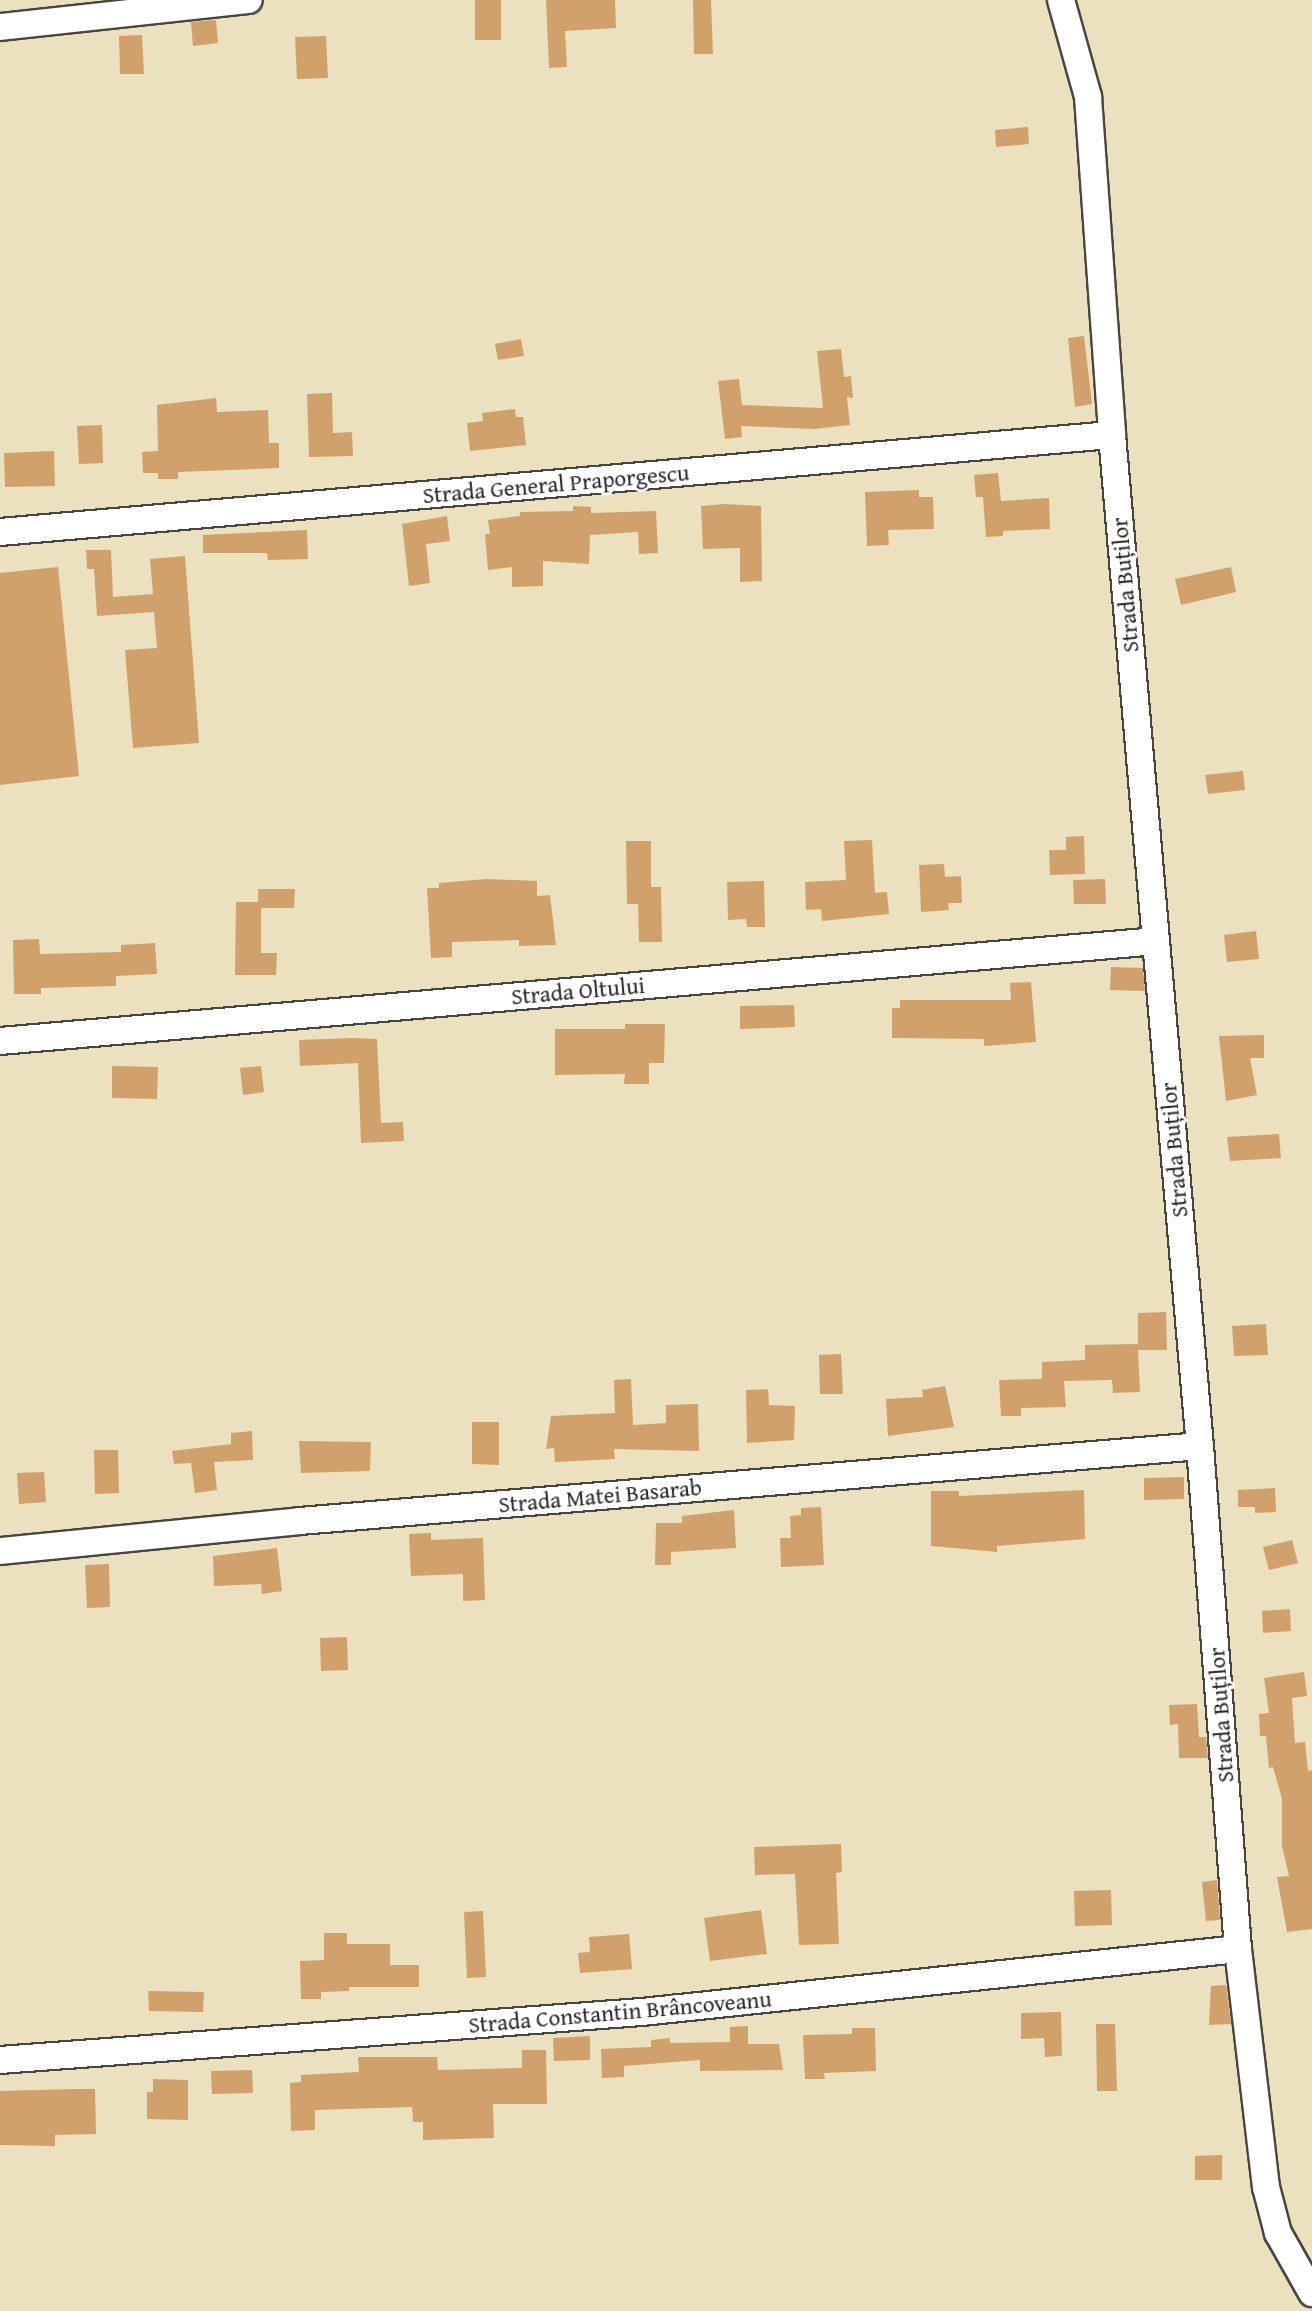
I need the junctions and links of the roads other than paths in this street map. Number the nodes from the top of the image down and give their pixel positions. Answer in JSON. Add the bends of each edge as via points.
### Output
{"nodes":[{"id":1,"x":249,"y":0,"type":"edge"},
{"id":2,"x":1060,"y":0,"type":"edge"},
{"id":3,"x":0,"y":27,"type":"edge"},
{"id":4,"x":1112,"y":435,"type":"junction"},
{"id":5,"x":0,"y":532,"type":"edge"},
{"id":6,"x":1156,"y":941,"type":"junction"},
{"id":7,"x":0,"y":1041,"type":"edge"},
{"id":8,"x":1200,"y":1447,"type":"junction"},
{"id":9,"x":0,"y":1551,"type":"edge"},
{"id":10,"x":1238,"y":1950,"type":"junction"},
{"id":11,"x":0,"y":2060,"type":"edge"},
{"id":12,"x":1312,"y":2293,"type":"edge"}],
"edges":[{"from":1,"to":3,"type":"street"},
{"from":2,"to":4,"type":"street","name":"Strada Buților","via":[[1088,97]]},
{"from":4,"to":5,"type":"street","name":"Strada General Praporgescu"},
{"from":4,"to":6,"type":"street","name":"Strada Buților"},
{"from":6,"to":7,"type":"street","name":"Strada Oltului"},
{"from":6,"to":8,"type":"street","name":"Strada Buților"},
{"from":8,"to":9,"type":"street","name":"Strada Matei Basarab","via":[[313,1520]]},
{"from":8,"to":10,"type":"street","name":"Strada Buților"},
{"from":10,"to":11,"type":"street","name":"Strada Constantin Brâncoveanu","via":[[642,2012]]},
{"from":10,"to":12,"type":"street","name":"Strada Buților","via":[[1266,2187],[1278,2233]]}]}
